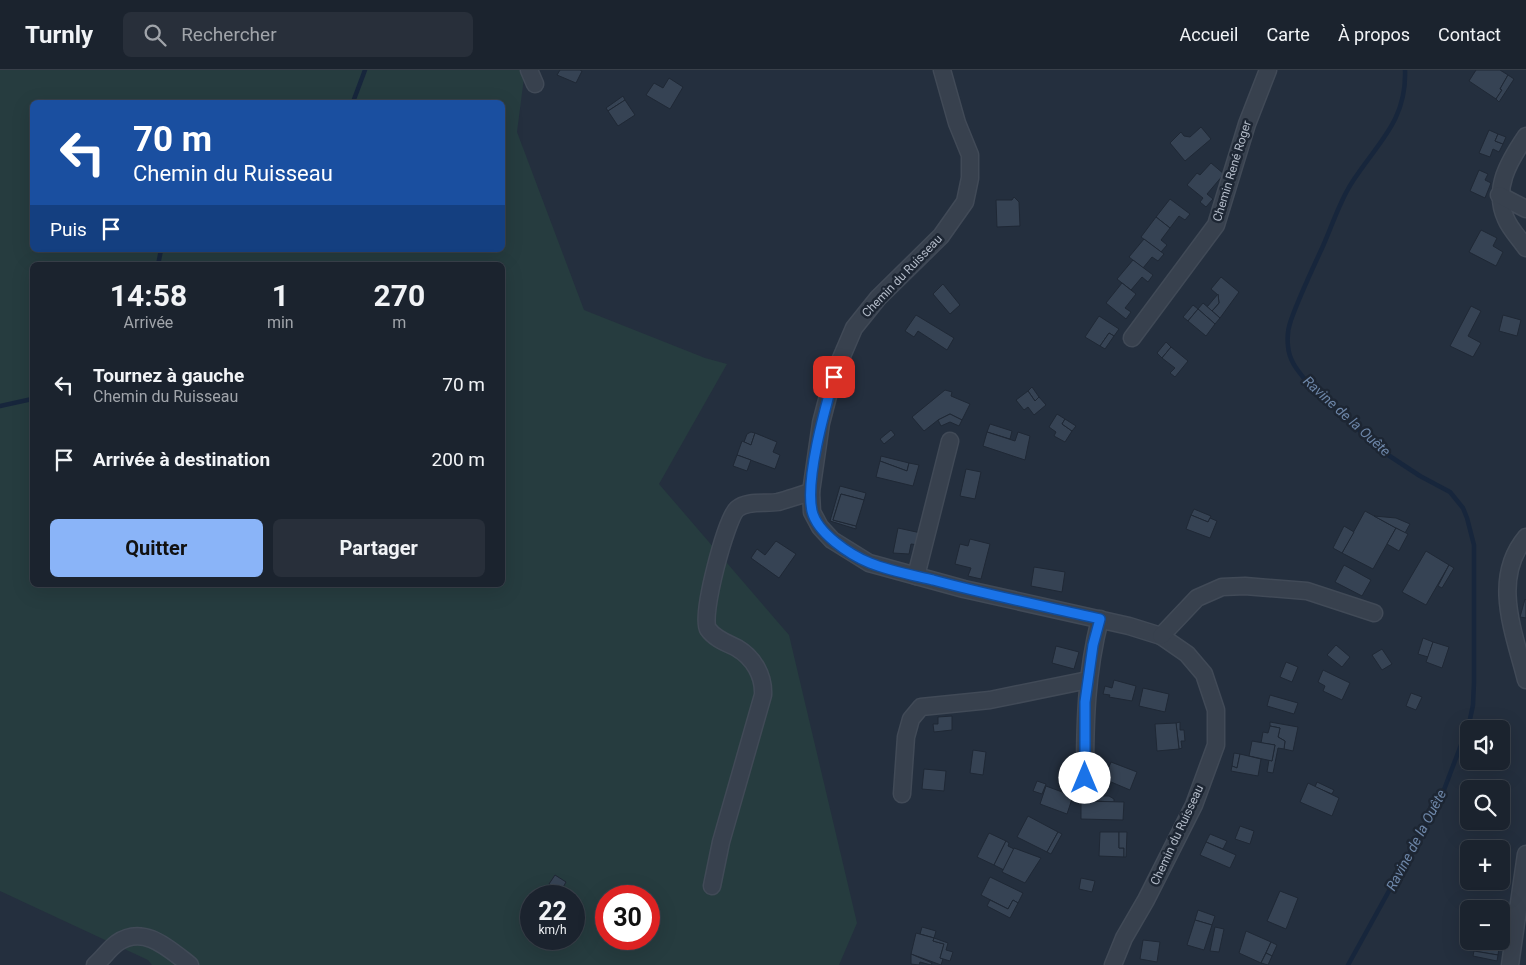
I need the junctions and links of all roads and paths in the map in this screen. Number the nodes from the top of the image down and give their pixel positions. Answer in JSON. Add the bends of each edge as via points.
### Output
{"nodes":[{"id":1,"x":942,"y":70,"type":"edge"},
{"id":2,"x":1268,"y":70,"type":"edge"},
{"id":3,"x":1526,"y":136,"type":"edge"},
{"id":4,"x":1499,"y":195,"type":"junction"},
{"id":5,"x":1526,"y":209,"type":"edge"},
{"id":6,"x":1526,"y":248,"type":"edge"},
{"id":7,"x":1132,"y":338,"type":"dead end"},
{"id":8,"x":950,"y":441,"type":"dead end"},
{"id":9,"x":811,"y":492,"type":"junction"},
{"id":10,"x":1526,"y":537,"type":"edge"},
{"id":11,"x":916,"y":576,"type":"junction"},
{"id":12,"x":1374,"y":613,"type":"dead end"},
{"id":13,"x":1100,"y":619,"type":"junction"},
{"id":14,"x":1161,"y":636,"type":"junction"},
{"id":15,"x":1088,"y":680,"type":"junction"},
{"id":16,"x":1526,"y":680,"type":"edge"},
{"id":17,"x":1085,"y":778,"type":"dead end"},
{"id":18,"x":902,"y":794,"type":"dead end"},
{"id":19,"x":1526,"y":854,"type":"edge"},
{"id":20,"x":712,"y":886,"type":"dead end"},
{"id":21,"x":95,"y":965,"type":"edge"},
{"id":22,"x":190,"y":965,"type":"edge"},
{"id":23,"x":1113,"y":965,"type":"edge"},
{"id":24,"x":1510,"y":965,"type":"edge"}],
"edges":[{"from":1,"to":9,"type":"street","name":"Chemin du Ruisseau","via":[[970,155],[965,202],[941,236],[878,298],[854,328],[834,377],[821,423]]},
{"from":2,"to":7,"type":"street","name":"Chemin René Roger","via":[[1247,124],[1216,225]]},
{"from":3,"to":4,"type":"street","via":[[1506,171]]},
{"from":4,"to":5,"type":"street"},
{"from":4,"to":6,"type":"street","via":[[1506,220]]},
{"from":8,"to":11,"type":"street"},
{"from":9,"to":11,"type":"street","name":"Chemin du Ruisseau","via":[[812,512],[832,540],[869,563]]},
{"from":9,"to":20,"type":"street","via":[[778,502],[738,508],[730,518],[706,611],[707,628],[715,637],[739,650],[757,668],[764,682]]},
{"from":10,"to":16,"type":"street","via":[[1518,547],[1508,572],[1506,600]]},
{"from":11,"to":13,"type":"street","name":"Chemin du Ruisseau"},
{"from":12,"to":14,"type":"street","via":[[1307,591],[1222,587],[1197,598]]},
{"from":13,"to":14,"type":"street","name":"Chemin du Ruisseau"},
{"from":13,"to":15,"type":"street"},
{"from":14,"to":23,"type":"street","name":"Chemin du Ruisseau","via":[[1187,654],[1204,674],[1216,710],[1216,745],[1194,806]]},
{"from":15,"to":17,"type":"street"},
{"from":15,"to":18,"type":"street","via":[[990,700],[921,707],[911,719],[906,737]]},
{"from":19,"to":24,"type":"street"},
{"from":21,"to":22,"type":"street","via":[[125,938],[142,936],[160,942]]}]}
